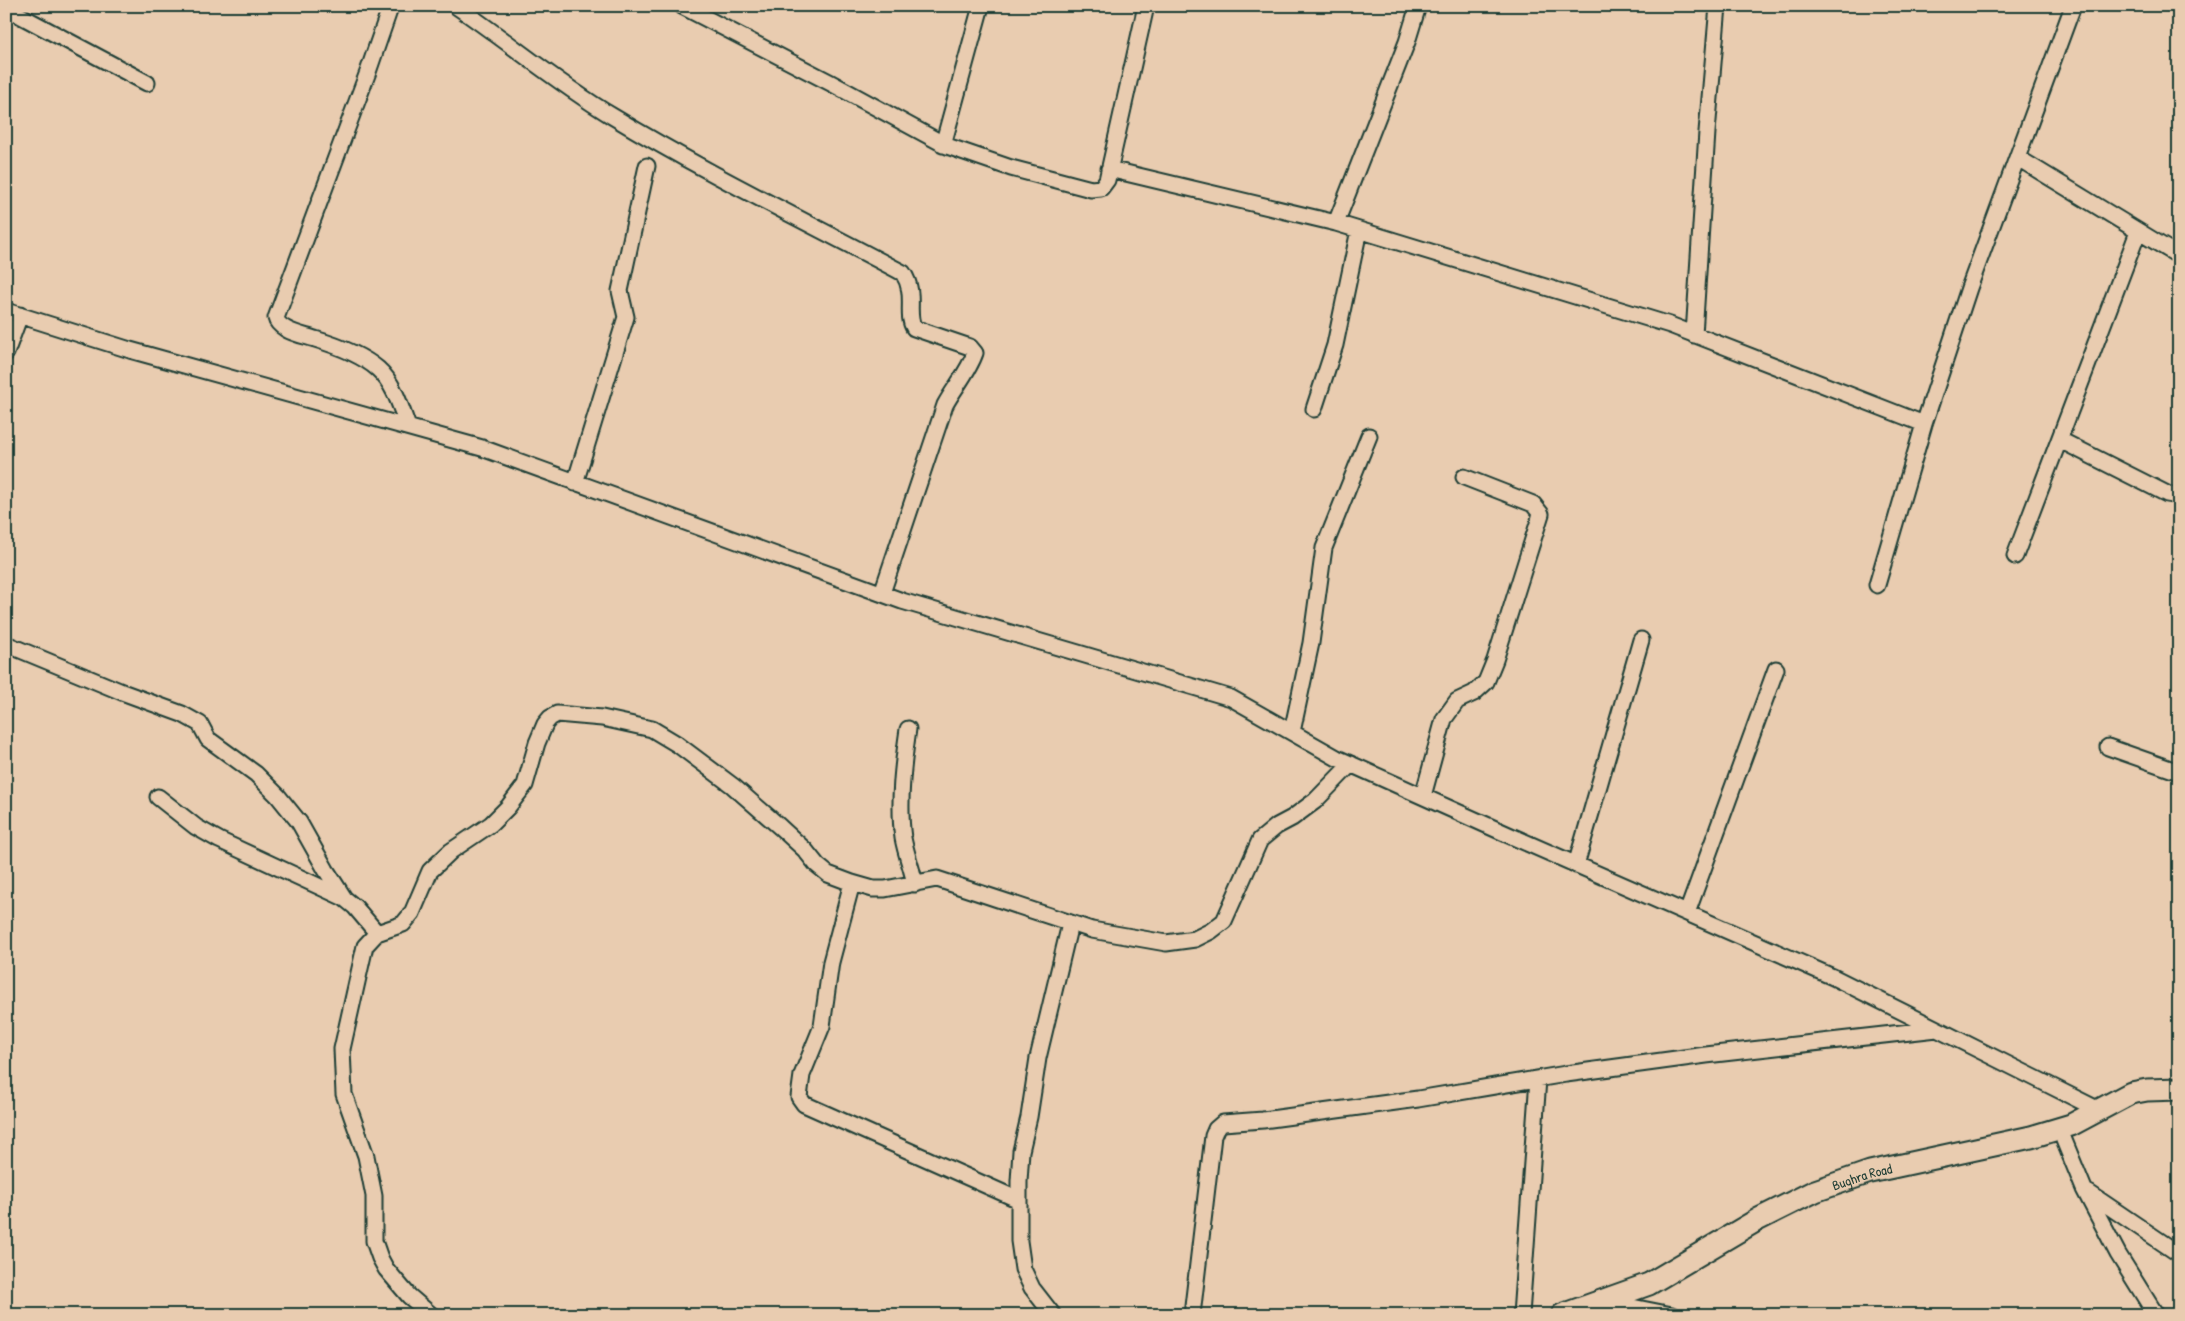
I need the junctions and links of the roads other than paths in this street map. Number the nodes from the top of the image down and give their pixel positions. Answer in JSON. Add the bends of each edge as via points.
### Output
{"nodes":[{"id":1,"x":456,"y":6,"type":"edge"},
{"id":2,"x":682,"y":6,"type":"edge"},
{"id":3,"x":981,"y":6,"type":"edge"},
{"id":4,"x":1146,"y":6,"type":"edge"},
{"id":5,"x":1418,"y":6,"type":"edge"},
{"id":6,"x":1718,"y":6,"type":"edge"},
{"id":7,"x":2073,"y":6,"type":"edge"},
{"id":8,"x":6,"y":8,"type":"edge"},
{"id":9,"x":388,"y":11,"type":"dead end"},
{"id":10,"x":147,"y":83,"type":"dead end"},
{"id":11,"x":944,"y":144,"type":"junction"},
{"id":12,"x":2018,"y":158,"type":"junction"},
{"id":13,"x":647,"y":166,"type":"dead end"},
{"id":14,"x":1110,"y":169,"type":"junction"},
{"id":15,"x":1336,"y":223,"type":"junction"},
{"id":16,"x":1359,"y":230,"type":"junction"},
{"id":17,"x":2138,"y":232,"type":"junction"},
{"id":18,"x":2179,"y":256,"type":"edge"},
{"id":19,"x":13,"y":313,"type":"edge"},
{"id":20,"x":1694,"y":335,"type":"junction"},
{"id":21,"x":6,"y":353,"type":"edge"},
{"id":22,"x":1314,"y":409,"type":"dead end"},
{"id":23,"x":1924,"y":424,"type":"junction"},
{"id":24,"x":408,"y":427,"type":"junction"},
{"id":25,"x":1370,"y":436,"type":"dead end"},
{"id":26,"x":2060,"y":440,"type":"junction"},
{"id":27,"x":1464,"y":477,"type":"dead end"},
{"id":28,"x":575,"y":483,"type":"junction"},
{"id":29,"x":2179,"y":496,"type":"edge"},
{"id":30,"x":2014,"y":556,"type":"dead end"},
{"id":31,"x":1877,"y":585,"type":"dead end"},
{"id":32,"x":882,"y":593,"type":"junction"},
{"id":33,"x":1641,"y":640,"type":"dead end"},
{"id":34,"x":6,"y":644,"type":"edge"},
{"id":35,"x":1776,"y":669,"type":"dead end"},
{"id":36,"x":908,"y":729,"type":"dead end"},
{"id":37,"x":1292,"y":732,"type":"junction"},
{"id":38,"x":2108,"y":747,"type":"dead end"},
{"id":39,"x":1351,"y":764,"type":"junction"},
{"id":40,"x":2179,"y":772,"type":"edge"},
{"id":41,"x":158,"y":796,"type":"dead end"},
{"id":42,"x":1423,"y":796,"type":"junction"},
{"id":43,"x":1576,"y":865,"type":"junction"},
{"id":44,"x":852,"y":883,"type":"junction"},
{"id":45,"x":916,"y":884,"type":"junction"},
{"id":46,"x":344,"y":898,"type":"junction"},
{"id":47,"x":1687,"y":913,"type":"junction"},
{"id":48,"x":1070,"y":924,"type":"junction"},
{"id":49,"x":376,"y":933,"type":"junction"},
{"id":50,"x":1937,"y":1028,"type":"junction"},
{"id":51,"x":1538,"y":1079,"type":"junction"},
{"id":52,"x":2179,"y":1089,"type":"edge"},
{"id":53,"x":2099,"y":1110,"type":"junction"},
{"id":54,"x":2059,"y":1128,"type":"junction"},
{"id":55,"x":2084,"y":1188,"type":"junction"},
{"id":56,"x":1019,"y":1200,"type":"junction"},
{"id":57,"x":2179,"y":1254,"type":"edge"},
{"id":58,"x":1601,"y":1301,"type":"junction"},
{"id":59,"x":431,"y":1315,"type":"edge"},
{"id":60,"x":1053,"y":1315,"type":"edge"},
{"id":61,"x":1192,"y":1315,"type":"edge"},
{"id":62,"x":1521,"y":1315,"type":"edge"},
{"id":63,"x":1562,"y":1315,"type":"edge"},
{"id":64,"x":1672,"y":1315,"type":"edge"},
{"id":65,"x":2156,"y":1315,"type":"edge"}],
"edges":[{"from":1,"to":32,"type":"street","via":[[559,82],[612,116],[903,273],[911,292],[911,323],[914,328],[970,347],[975,353],[945,405]]},
{"from":2,"to":11,"type":"street"},
{"from":3,"to":11,"type":"street"},
{"from":4,"to":14,"type":"street"},
{"from":5,"to":15,"type":"street"},
{"from":6,"to":20,"type":"street"},
{"from":7,"to":12,"type":"street"},
{"from":8,"to":10,"type":"street"},
{"from":9,"to":24,"type":"street","via":[[276,318],[277,323],[287,330],[351,353],[378,369],[399,402]]},
{"from":11,"to":14,"type":"street","via":[[1011,168],[1091,189],[1101,188]]},
{"from":12,"to":17,"type":"street"},
{"from":12,"to":23,"type":"street","via":[[1969,288]]},
{"from":13,"to":28,"type":"street","via":[[620,291],[626,316]]},
{"from":14,"to":15,"type":"street"},
{"from":15,"to":16,"type":"street"},
{"from":16,"to":20,"type":"street"},
{"from":16,"to":22,"type":"street","via":[[1335,345]]},
{"from":17,"to":18,"type":"street"},
{"from":17,"to":26,"type":"street"},
{"from":19,"to":21,"type":"street"},
{"from":19,"to":24,"type":"street","via":[[130,350]]},
{"from":20,"to":23,"type":"street"},
{"from":23,"to":31,"type":"street"},
{"from":24,"to":28,"type":"street","via":[[482,448]]},
{"from":25,"to":37,"type":"street","via":[[1324,548],[1311,643]]},
{"from":26,"to":29,"type":"street","via":[[2167,494]]},
{"from":26,"to":30,"type":"street"},
{"from":27,"to":42,"type":"street","via":[[1533,504],[1541,514],[1486,682],[1474,693],[1457,701],[1444,719]]},
{"from":28,"to":32,"type":"street"},
{"from":32,"to":37,"type":"street","via":[[1231,698]]},
{"from":33,"to":43,"type":"street"},
{"from":34,"to":46,"type":"street","via":[[200,724],[208,739],[256,774],[278,796],[299,822]]},
{"from":35,"to":47,"type":"street"},
{"from":36,"to":45,"type":"street","via":[[902,772],[902,825]]},
{"from":37,"to":39,"type":"street"},
{"from":38,"to":40,"type":"street"},
{"from":39,"to":42,"type":"street"},
{"from":39,"to":48,"type":"street","via":[[1315,801],[1260,840],[1224,921],[1211,931],[1195,939],[1166,943],[1114,936]]},
{"from":41,"to":46,"type":"street","via":[[196,827],[219,840]]},
{"from":42,"to":43,"type":"street"},
{"from":43,"to":47,"type":"street"},
{"from":44,"to":45,"type":"street","via":[[873,889]]},
{"from":44,"to":49,"type":"street","via":[[828,874],[816,865],[805,850],[733,786],[678,744],[652,729],[602,718],[557,714],[545,724],[525,785],[508,807],[430,871],[404,924]]},
{"from":44,"to":56,"type":"street","via":[[831,962],[822,1026],[802,1075],[799,1097],[804,1104]]},
{"from":45,"to":48,"type":"street","via":[[938,879]]},
{"from":46,"to":49,"type":"street"},
{"from":47,"to":50,"type":"street","via":[[1833,977]]},
{"from":48,"to":56,"type":"street","via":[[1038,1058],[1021,1151]]},
{"from":49,"to":59,"type":"street","via":[[366,946],[342,1049],[344,1094],[366,1156],[374,1196],[374,1242],[380,1258],[409,1296]]},
{"from":50,"to":51,"type":"street","via":[[1706,1055]]},
{"from":50,"to":53,"type":"street"},
{"from":51,"to":61,"type":"street","via":[[1418,1099],[1223,1123],[1212,1136]]},
{"from":51,"to":62,"type":"street"},
{"from":52,"to":53,"type":"street","name":"Bughra Road","via":[[2132,1093]]},
{"from":53,"to":54,"type":"street","name":"Bughra Road","via":[[2072,1125]]},
{"from":54,"to":55,"type":"street"},
{"from":54,"to":58,"type":"street","name":"Bughra Road","via":[[1870,1172],[1816,1191],[1649,1284]]},
{"from":55,"to":57,"type":"street","via":[[2101,1203]]},
{"from":55,"to":65,"type":"street","via":[[2118,1254]]},
{"from":56,"to":60,"type":"street","via":[[1023,1269],[1032,1288]]},
{"from":58,"to":63,"type":"street","name":"Bughra Road"},
{"from":58,"to":64,"type":"street"}]}
